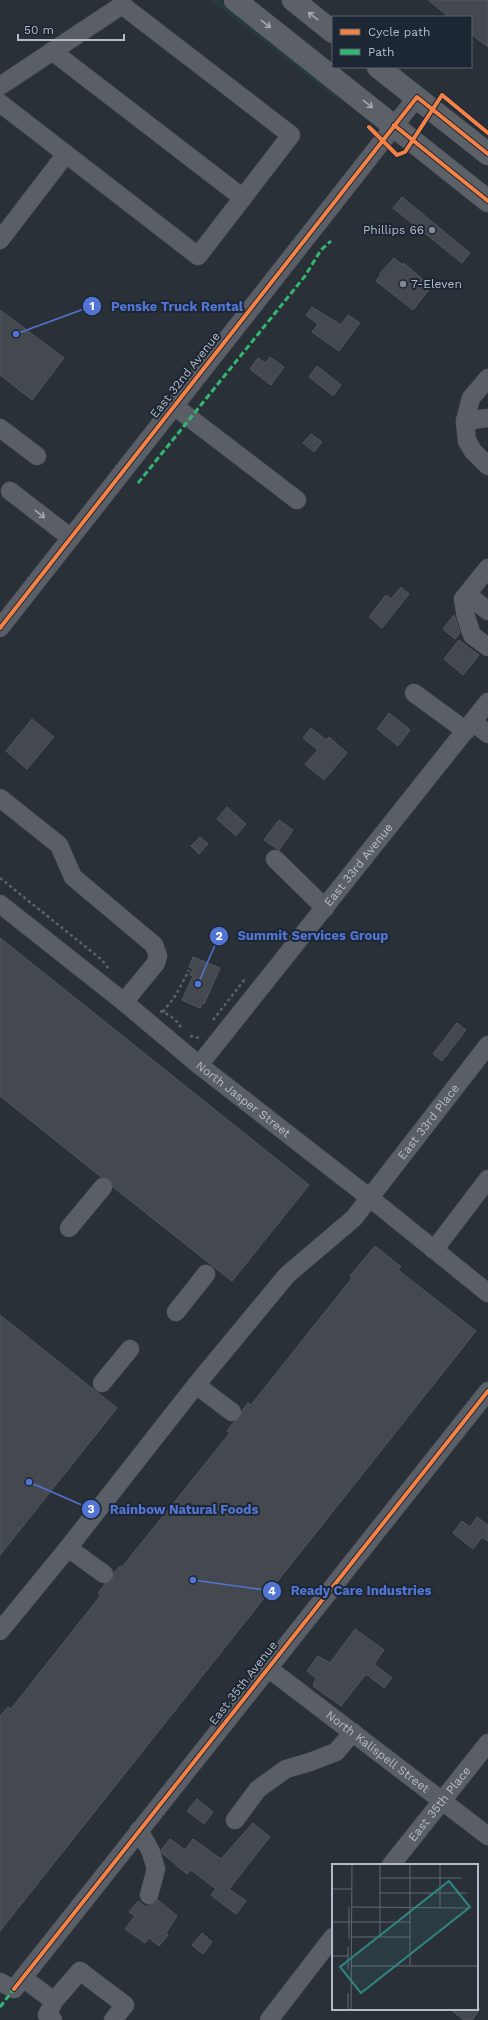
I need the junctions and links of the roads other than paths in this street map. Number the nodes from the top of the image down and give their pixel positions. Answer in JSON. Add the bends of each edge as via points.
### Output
{"nodes":[{"id":1,"x":235,"y":0,"type":"edge"},
{"id":2,"x":293,"y":0,"type":"edge"},
{"id":3,"x":332,"y":31,"type":"edge"},
{"id":4,"x":52,"y":51,"type":"junction"},
{"id":5,"x":379,"y":68,"type":"edge"},
{"id":6,"x":0,"y":86,"type":"edge"},
{"id":7,"x":416,"y":97,"type":"junction"},
{"id":8,"x":0,"y":103,"type":"edge"},
{"id":9,"x":394,"y":125,"type":"junction"},
{"id":10,"x":66,"y":154,"type":"junction"},
{"id":11,"x":488,"y":154,"type":"edge"},
{"id":12,"x":243,"y":198,"type":"junction"},
{"id":13,"x":488,"y":201,"type":"edge"},
{"id":14,"x":0,"y":240,"type":"edge"},
{"id":15,"x":488,"y":378,"type":"edge"},
{"id":16,"x":174,"y":406,"type":"junction"},
{"id":17,"x":488,"y":418,"type":"edge"},
{"id":18,"x":465,"y":421,"type":"junction"},
{"id":19,"x":0,"y":428,"type":"edge"},
{"id":20,"x":37,"y":456,"type":"dead end"},
{"id":21,"x":488,"y":466,"type":"edge"},
{"id":22,"x":10,"y":491,"type":"dead end"},
{"id":23,"x":297,"y":500,"type":"dead end"},
{"id":24,"x":70,"y":538,"type":"junction"},
{"id":25,"x":488,"y":568,"type":"edge"},
{"id":26,"x":467,"y":594,"type":"junction"},
{"id":27,"x":488,"y":611,"type":"edge"},
{"id":28,"x":0,"y":628,"type":"edge"},
{"id":29,"x":488,"y":647,"type":"edge"},
{"id":30,"x":414,"y":693,"type":"dead end"},
{"id":31,"x":488,"y":702,"type":"edge"},
{"id":32,"x":469,"y":727,"type":"junction"},
{"id":33,"x":488,"y":734,"type":"edge"},
{"id":34,"x":0,"y":798,"type":"edge"},
{"id":35,"x":276,"y":859,"type":"dead end"},
{"id":36,"x":0,"y":904,"type":"edge"},
{"id":37,"x":325,"y":908,"type":"junction"},
{"id":38,"x":124,"y":1002,"type":"junction"},
{"id":39,"x":488,"y":1045,"type":"edge"},
{"id":40,"x":199,"y":1065,"type":"junction"},
{"id":41,"x":488,"y":1179,"type":"edge"},
{"id":42,"x":103,"y":1187,"type":"dead end"},
{"id":43,"x":370,"y":1198,"type":"junction"},
{"id":44,"x":69,"y":1228,"type":"dead end"},
{"id":45,"x":434,"y":1250,"type":"junction"},
{"id":46,"x":206,"y":1274,"type":"dead end"},
{"id":47,"x":488,"y":1293,"type":"edge"},
{"id":48,"x":176,"y":1312,"type":"dead end"},
{"id":49,"x":130,"y":1349,"type":"dead end"},
{"id":50,"x":102,"y":1384,"type":"dead end"},
{"id":51,"x":196,"y":1385,"type":"junction"},
{"id":52,"x":488,"y":1391,"type":"edge"},
{"id":53,"x":232,"y":1412,"type":"dead end"},
{"id":54,"x":68,"y":1548,"type":"junction"},
{"id":55,"x":104,"y":1574,"type":"dead end"},
{"id":56,"x":0,"y":1631,"type":"edge"},
{"id":57,"x":268,"y":1668,"type":"junction"},
{"id":58,"x":353,"y":1732,"type":"junction"},
{"id":59,"x":488,"y":1743,"type":"edge"},
{"id":60,"x":443,"y":1800,"type":"junction"},
{"id":61,"x":235,"y":1820,"type":"dead end"},
{"id":62,"x":139,"y":1830,"type":"junction"},
{"id":63,"x":488,"y":1836,"type":"edge"},
{"id":64,"x":392,"y":1864,"type":"edge"},
{"id":65,"x":149,"y":1895,"type":"dead end"},
{"id":66,"x":332,"y":1938,"type":"edge"},
{"id":67,"x":12,"y":1983,"type":"edge"},
{"id":68,"x":54,"y":2001,"type":"junction"},
{"id":69,"x":53,"y":2020,"type":"edge"},
{"id":70,"x":113,"y":2020,"type":"edge"},
{"id":71,"x":269,"y":2020,"type":"edge"}],
"edges":[{"from":1,"to":9,"type":"main road","one_way":true},
{"from":3,"to":2,"type":"main road","one_way":true},
{"from":4,"to":6,"type":"street"},
{"from":4,"to":12,"type":"street"},
{"from":4,"to":12,"type":"street","via":[[122,5],[291,135]]},
{"from":5,"to":7,"type":"main road"},
{"from":7,"to":9,"type":"street","name":"East 32nd Avenue"},
{"from":7,"to":11,"type":"main road"},
{"from":8,"to":10,"type":"street"},
{"from":9,"to":13,"type":"main road"},
{"from":9,"to":16,"type":"street","name":"East 32nd Avenue"},
{"from":10,"to":12,"type":"street","via":[[198,256]]},
{"from":10,"to":14,"type":"street"},
{"from":15,"to":18,"type":"street","via":[[471,398]]},
{"from":16,"to":23,"type":"street"},
{"from":16,"to":24,"type":"street","name":"East 32nd Avenue"},
{"from":17,"to":18,"type":"street"},
{"from":18,"to":21,"type":"street","via":[[467,441]]},
{"from":19,"to":20,"type":"street"},
{"from":22,"to":24,"type":"street","one_way":true},
{"from":24,"to":28,"type":"street","name":"East 32nd Avenue"},
{"from":25,"to":26,"type":"street"},
{"from":26,"to":27,"type":"street"},
{"from":26,"to":29,"type":"street","via":[[463,599],[472,635]]},
{"from":30,"to":32,"type":"street"},
{"from":31,"to":32,"type":"street","name":"East 33rd Avenue"},
{"from":32,"to":33,"type":"street"},
{"from":32,"to":37,"type":"street","name":"East 33rd Avenue"},
{"from":34,"to":38,"type":"street","via":[[59,845],[73,877],[154,945],[158,956],[156,963]]},
{"from":35,"to":37,"type":"street"},
{"from":36,"to":38,"type":"street","name":"North Jasper Street"},
{"from":37,"to":40,"type":"street","name":"East 33rd Avenue"},
{"from":38,"to":40,"type":"street","name":"North Jasper Street"},
{"from":39,"to":43,"type":"street","name":"East 33rd Place"},
{"from":40,"to":43,"type":"street","name":"North Jasper Street"},
{"from":41,"to":45,"type":"street"},
{"from":42,"to":44,"type":"street"},
{"from":43,"to":45,"type":"street","name":"North Jasper Street"},
{"from":43,"to":51,"type":"street","name":"East 33rd Place","via":[[354,1218],[287,1275]]},
{"from":45,"to":47,"type":"street","name":"North Jasper Street"},
{"from":46,"to":48,"type":"street"},
{"from":49,"to":50,"type":"street"},
{"from":51,"to":53,"type":"street"},
{"from":51,"to":54,"type":"street","name":"East 33rd Place"},
{"from":52,"to":57,"type":"street","name":"East 35th Avenue"},
{"from":54,"to":55,"type":"street"},
{"from":54,"to":56,"type":"street","name":"East 33rd Place"},
{"from":57,"to":58,"type":"street","name":"North Kalispell Street"},
{"from":57,"to":62,"type":"street","name":"East 35th Avenue"},
{"from":58,"to":60,"type":"street","name":"North Kalispell Street"},
{"from":58,"to":61,"type":"street","via":[[336,1752],[286,1769],[258,1789]]},
{"from":59,"to":60,"type":"street","name":"East 35th Place"},
{"from":60,"to":63,"type":"street","name":"North Kalispell Street"},
{"from":60,"to":64,"type":"street","name":"East 35th Place"},
{"from":62,"to":65,"type":"street","via":[[151,1852],[156,1869]]},
{"from":62,"to":67,"type":"street","name":"East 35th Avenue"},
{"from":66,"to":71,"type":"street"},
{"from":67,"to":68,"type":"street"},
{"from":68,"to":69,"type":"street","via":[[47,2015]]},
{"from":68,"to":70,"type":"street","via":[[80,1971],[125,2005]]}]}
